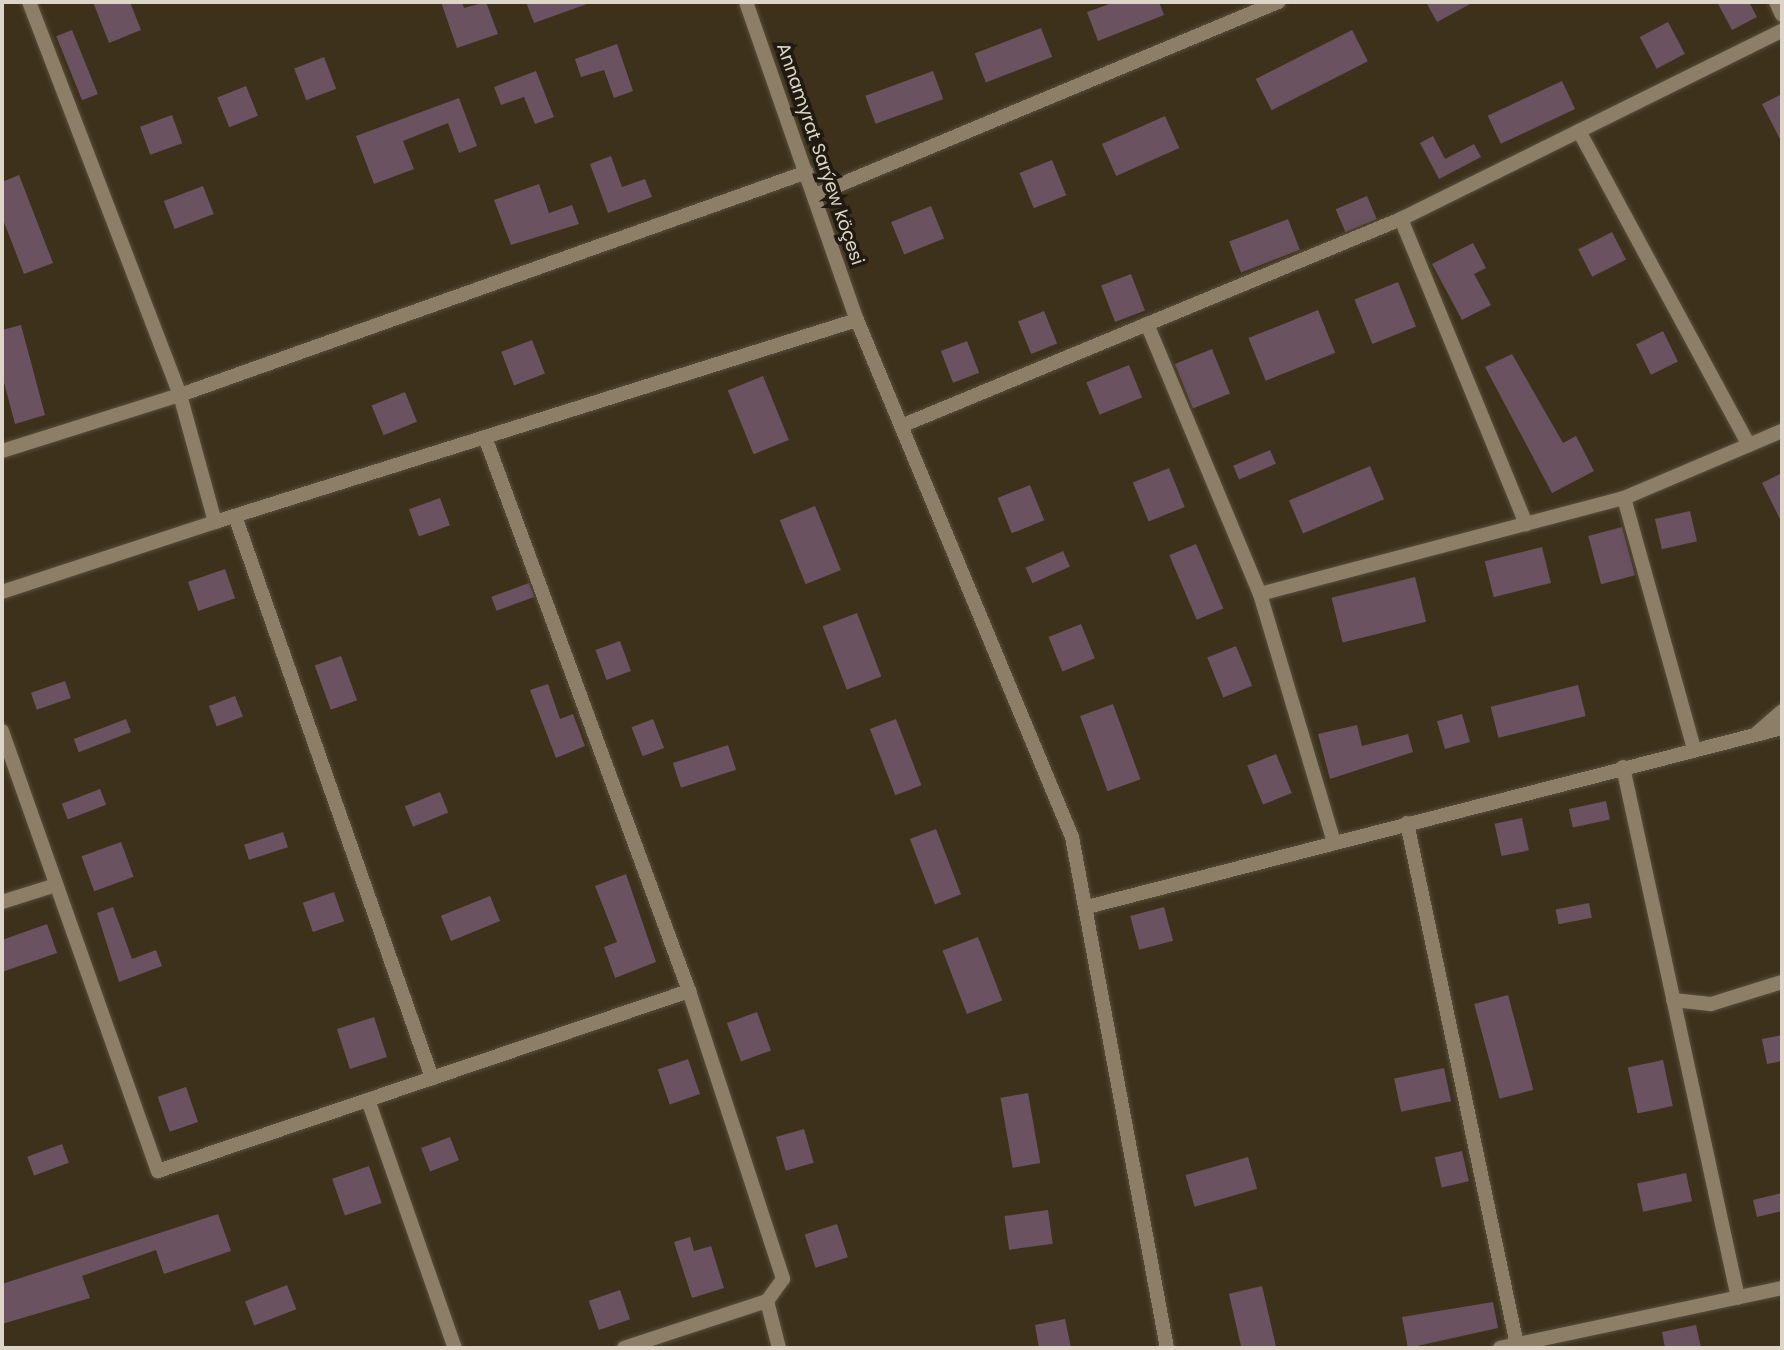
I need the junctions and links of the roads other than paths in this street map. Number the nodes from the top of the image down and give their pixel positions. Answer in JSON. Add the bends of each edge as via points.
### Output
{"nodes":[{"id":1,"x":29,"y":2,"type":"edge"},
{"id":2,"x":746,"y":2,"type":"edge"},
{"id":3,"x":1278,"y":2,"type":"edge"},
{"id":4,"x":1776,"y":2,"type":"edge"},
{"id":5,"x":1782,"y":15,"type":"edge"},
{"id":6,"x":1782,"y":31,"type":"edge"},
{"id":7,"x":1578,"y":131,"type":"junction"},
{"id":8,"x":807,"y":172,"type":"junction"},
{"id":9,"x":816,"y":195,"type":"junction"},
{"id":10,"x":1401,"y":219,"type":"junction"},
{"id":11,"x":857,"y":320,"type":"junction"},
{"id":12,"x":1147,"y":324,"type":"junction"},
{"id":13,"x":180,"y":396,"type":"junction"},
{"id":14,"x":901,"y":426,"type":"junction"},
{"id":15,"x":1782,"y":431,"type":"edge"},
{"id":16,"x":485,"y":437,"type":"junction"},
{"id":17,"x":1749,"y":445,"type":"junction"},
{"id":18,"x":2,"y":451,"type":"edge"},
{"id":19,"x":1624,"y":498,"type":"junction"},
{"id":20,"x":235,"y":516,"type":"junction"},
{"id":21,"x":215,"y":522,"type":"junction"},
{"id":22,"x":1526,"y":524,"type":"junction"},
{"id":23,"x":2,"y":592,"type":"edge"},
{"id":24,"x":1260,"y":594,"type":"junction"},
{"id":25,"x":1782,"y":711,"type":"edge"},
{"id":26,"x":1782,"y":728,"type":"edge"},
{"id":27,"x":2,"y":731,"type":"edge"},
{"id":28,"x":1756,"y":733,"type":"junction"},
{"id":29,"x":1694,"y":748,"type":"junction"},
{"id":30,"x":1623,"y":767,"type":"junction"},
{"id":31,"x":1407,"y":823,"type":"junction"},
{"id":32,"x":1334,"y":842,"type":"junction"},
{"id":33,"x":56,"y":885,"type":"junction"},
{"id":34,"x":2,"y":902,"type":"edge"},
{"id":35,"x":1087,"y":907,"type":"junction"},
{"id":36,"x":1782,"y":982,"type":"edge"},
{"id":37,"x":689,"y":991,"type":"junction"},
{"id":38,"x":1673,"y":1000,"type":"junction"},
{"id":39,"x":432,"y":1078,"type":"junction"},
{"id":40,"x":368,"y":1100,"type":"junction"},
{"id":41,"x":1782,"y":1288,"type":"edge"},
{"id":42,"x":1738,"y":1298,"type":"junction"},
{"id":43,"x":767,"y":1301,"type":"junction"},
{"id":44,"x":1517,"y":1345,"type":"junction"},
{"id":45,"x":455,"y":1348,"type":"edge"},
{"id":46,"x":624,"y":1348,"type":"edge"},
{"id":47,"x":779,"y":1348,"type":"edge"},
{"id":48,"x":1167,"y":1348,"type":"edge"},
{"id":49,"x":1500,"y":1348,"type":"edge"}],
"edges":[{"from":1,"to":13,"type":"street"},
{"from":2,"to":8,"type":"street","name":"Annamyrat Sarýew köçesi"},
{"from":3,"to":9,"type":"street"},
{"from":4,"to":5,"type":"street"},
{"from":6,"to":7,"type":"street"},
{"from":7,"to":10,"type":"street"},
{"from":7,"to":17,"type":"street"},
{"from":8,"to":9,"type":"street","name":"Annamyrat Sarýew köçesi"},
{"from":8,"to":13,"type":"street"},
{"from":9,"to":11,"type":"street","name":"Annamyrat Sarýew köçesi"},
{"from":10,"to":12,"type":"street"},
{"from":10,"to":22,"type":"street"},
{"from":11,"to":14,"type":"street","name":"Annamyrat Sarýew köçesi"},
{"from":11,"to":16,"type":"street"},
{"from":12,"to":14,"type":"street"},
{"from":12,"to":24,"type":"street"},
{"from":13,"to":18,"type":"street"},
{"from":13,"to":21,"type":"street"},
{"from":14,"to":35,"type":"street","name":"Annamyrat Sarýew köçesi","via":[[1072,837]]},
{"from":15,"to":17,"type":"street"},
{"from":16,"to":20,"type":"street"},
{"from":16,"to":37,"type":"street"},
{"from":17,"to":19,"type":"street"},
{"from":19,"to":22,"type":"street"},
{"from":19,"to":29,"type":"street"},
{"from":20,"to":21,"type":"street"},
{"from":20,"to":39,"type":"street"},
{"from":21,"to":23,"type":"street"},
{"from":22,"to":24,"type":"street"},
{"from":24,"to":32,"type":"street"},
{"from":25,"to":28,"type":"street"},
{"from":26,"to":28,"type":"street"},
{"from":27,"to":33,"type":"street"},
{"from":28,"to":29,"type":"street"},
{"from":29,"to":30,"type":"street"},
{"from":30,"to":31,"type":"street"},
{"from":30,"to":38,"type":"street"},
{"from":31,"to":32,"type":"street"},
{"from":31,"to":44,"type":"street"},
{"from":32,"to":35,"type":"street"},
{"from":33,"to":34,"type":"street"},
{"from":33,"to":40,"type":"street","via":[[158,1171]]},
{"from":35,"to":48,"type":"street","name":"Annamyrat Sarýew köçesi"},
{"from":36,"to":38,"type":"street","via":[[1711,1004]]},
{"from":37,"to":39,"type":"street"},
{"from":37,"to":43,"type":"street","via":[[783,1279]]},
{"from":38,"to":42,"type":"street"},
{"from":39,"to":40,"type":"street"},
{"from":40,"to":45,"type":"street"},
{"from":41,"to":42,"type":"street"},
{"from":42,"to":44,"type":"street"},
{"from":43,"to":46,"type":"street"},
{"from":43,"to":47,"type":"street"},
{"from":44,"to":49,"type":"street"}]}
